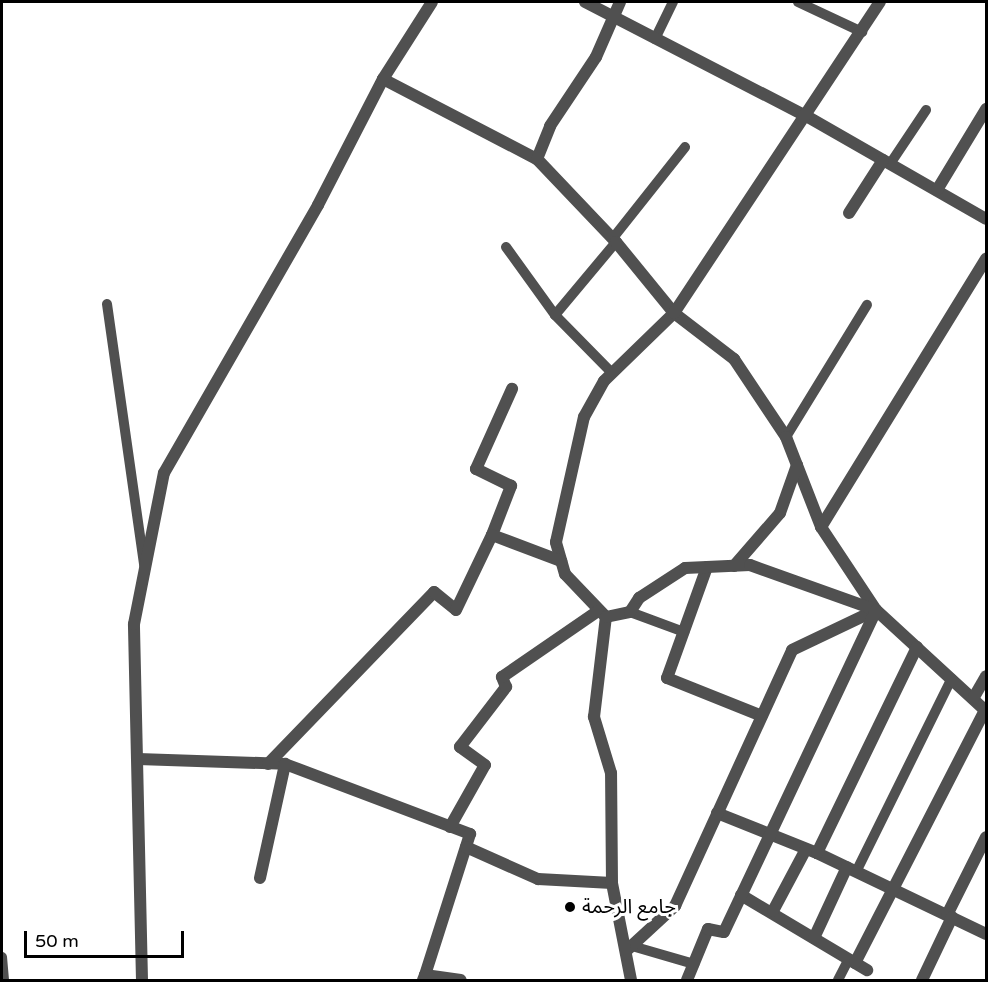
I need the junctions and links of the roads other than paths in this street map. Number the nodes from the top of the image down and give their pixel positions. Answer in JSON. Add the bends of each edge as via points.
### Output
{"nodes":[{"id":1,"x":432,"y":2,"type":"edge"},
{"id":2,"x":585,"y":2,"type":"edge"},
{"id":3,"x":620,"y":2,"type":"edge"},
{"id":4,"x":673,"y":2,"type":"edge"},
{"id":5,"x":798,"y":2,"type":"edge"},
{"id":6,"x":880,"y":2,"type":"edge"},
{"id":7,"x":614,"y":17,"type":"junction"},
{"id":8,"x":862,"y":32,"type":"junction"},
{"id":9,"x":655,"y":39,"type":"junction"},
{"id":10,"x":383,"y":79,"type":"junction"},
{"id":11,"x":926,"y":110,"type":"dead end"},
{"id":12,"x":987,"y":110,"type":"edge"},
{"id":13,"x":808,"y":117,"type":"junction"},
{"id":14,"x":685,"y":147,"type":"dead end"},
{"id":15,"x":537,"y":159,"type":"junction"},
{"id":16,"x":886,"y":162,"type":"junction"},
{"id":17,"x":937,"y":190,"type":"junction"},
{"id":18,"x":849,"y":213,"type":"dead end"},
{"id":19,"x":987,"y":219,"type":"edge"},
{"id":20,"x":614,"y":240,"type":"junction"},
{"id":21,"x":506,"y":247,"type":"dead end"},
{"id":22,"x":987,"y":259,"type":"edge"},
{"id":23,"x":107,"y":304,"type":"dead end"},
{"id":24,"x":867,"y":305,"type":"dead end"},
{"id":25,"x":674,"y":314,"type":"junction"},
{"id":26,"x":555,"y":315,"type":"junction"},
{"id":27,"x":612,"y":373,"type":"junction"},
{"id":28,"x":512,"y":389,"type":"dead end"},
{"id":29,"x":786,"y":437,"type":"junction"},
{"id":30,"x":797,"y":465,"type":"junction"},
{"id":31,"x":821,"y":527,"type":"junction"},
{"id":32,"x":492,"y":535,"type":"junction"},
{"id":33,"x":561,"y":561,"type":"junction"},
{"id":34,"x":734,"y":566,"type":"junction"},
{"id":35,"x":707,"y":567,"type":"junction"},
{"id":36,"x":145,"y":570,"type":"junction"},
{"id":37,"x":876,"y":609,"type":"junction"},
{"id":38,"x":630,"y":612,"type":"junction"},
{"id":39,"x":602,"y":614,"type":"junction"},
{"id":40,"x":684,"y":632,"type":"junction"},
{"id":41,"x":917,"y":647,"type":"junction"},
{"id":42,"x":987,"y":676,"type":"edge"},
{"id":43,"x":952,"y":678,"type":"junction"},
{"id":44,"x":974,"y":697,"type":"junction"},
{"id":45,"x":986,"y":710,"type":"edge"},
{"id":46,"x":762,"y":716,"type":"junction"},
{"id":47,"x":138,"y":759,"type":"junction"},
{"id":48,"x":268,"y":764,"type":"junction"},
{"id":49,"x":285,"y":764,"type":"junction"},
{"id":50,"x":717,"y":813,"type":"junction"},
{"id":51,"x":450,"y":827,"type":"junction"},
{"id":52,"x":769,"y":837,"type":"junction"},
{"id":53,"x":987,"y":837,"type":"edge"},
{"id":54,"x":466,"y":847,"type":"junction"},
{"id":55,"x":811,"y":851,"type":"junction"},
{"id":56,"x":852,"y":869,"type":"junction"},
{"id":57,"x":260,"y":878,"type":"dead end"},
{"id":58,"x":612,"y":883,"type":"junction"},
{"id":59,"x":894,"y":890,"type":"junction"},
{"id":60,"x":741,"y":895,"type":"junction"},
{"id":61,"x":773,"y":911,"type":"junction"},
{"id":62,"x":950,"y":916,"type":"junction"},
{"id":63,"x":987,"y":934,"type":"edge"},
{"id":64,"x":814,"y":938,"type":"junction"},
{"id":65,"x":629,"y":949,"type":"junction"},
{"id":66,"x":2,"y":957,"type":"edge"},
{"id":67,"x":852,"y":962,"type":"junction"},
{"id":68,"x":694,"y":964,"type":"junction"},
{"id":69,"x":867,"y":970,"type":"dead end"},
{"id":70,"x":424,"y":978,"type":"edge"},
{"id":71,"x":4,"y":981,"type":"edge"},
{"id":72,"x":142,"y":981,"type":"edge"},
{"id":73,"x":461,"y":981,"type":"edge"},
{"id":74,"x":630,"y":981,"type":"edge"},
{"id":75,"x":687,"y":981,"type":"edge"},
{"id":76,"x":838,"y":981,"type":"edge"},
{"id":77,"x":922,"y":981,"type":"edge"}],
"edges":[{"from":1,"to":10,"type":"street"},
{"from":2,"to":7,"type":"street"},
{"from":3,"to":7,"type":"street"},
{"from":4,"to":9,"type":"lane"},
{"from":5,"to":8,"type":"lane"},
{"from":6,"to":8,"type":"street"},
{"from":7,"to":9,"type":"street"},
{"from":7,"to":15,"type":"street","via":[[596,57],[550,126]]},
{"from":8,"to":13,"type":"street"},
{"from":9,"to":13,"type":"street"},
{"from":10,"to":15,"type":"street"},
{"from":10,"to":36,"type":"street","via":[[318,205],[164,473]]},
{"from":11,"to":16,"type":"lane"},
{"from":12,"to":17,"type":"street"},
{"from":13,"to":16,"type":"street"},
{"from":13,"to":25,"type":"street"},
{"from":14,"to":20,"type":"lane"},
{"from":15,"to":20,"type":"street"},
{"from":16,"to":17,"type":"street"},
{"from":16,"to":18,"type":"street"},
{"from":17,"to":19,"type":"street"},
{"from":20,"to":25,"type":"street"},
{"from":20,"to":26,"type":"lane"},
{"from":21,"to":26,"type":"lane"},
{"from":22,"to":31,"type":"street"},
{"from":23,"to":36,"type":"lane"},
{"from":24,"to":29,"type":"lane"},
{"from":25,"to":27,"type":"street"},
{"from":25,"to":29,"type":"street","via":[[734,359]]},
{"from":26,"to":27,"type":"lane"},
{"from":27,"to":33,"type":"street","via":[[584,417],[556,542]]},
{"from":28,"to":32,"type":"street","via":[[476,469],[511,486]]},
{"from":29,"to":30,"type":"street"},
{"from":30,"to":31,"type":"street"},
{"from":30,"to":34,"type":"street","via":[[780,513]]},
{"from":31,"to":37,"type":"street"},
{"from":32,"to":33,"type":"street"},
{"from":32,"to":48,"type":"street","via":[[456,610],[434,592]]},
{"from":33,"to":39,"type":"street","via":[[565,574]]},
{"from":34,"to":35,"type":"street"},
{"from":34,"to":37,"type":"street","via":[[750,565]]},
{"from":35,"to":38,"type":"street","via":[[685,568],[639,598]]},
{"from":35,"to":40,"type":"street"},
{"from":36,"to":47,"type":"street","via":[[134,624]]},
{"from":37,"to":41,"type":"street"},
{"from":37,"to":46,"type":"street","via":[[792,650]]},
{"from":37,"to":52,"type":"street"},
{"from":38,"to":39,"type":"street"},
{"from":38,"to":40,"type":"lane"},
{"from":39,"to":51,"type":"street","via":[[502,677],[506,687],[460,747],[485,765]]},
{"from":39,"to":58,"type":"street","via":[[594,717],[611,773]]},
{"from":40,"to":46,"type":"street","via":[[667,678]]},
{"from":41,"to":43,"type":"street"},
{"from":41,"to":55,"type":"street"},
{"from":42,"to":44,"type":"street"},
{"from":43,"to":44,"type":"street"},
{"from":43,"to":56,"type":"lane"},
{"from":44,"to":45,"type":"street"},
{"from":45,"to":59,"type":"street"},
{"from":46,"to":50,"type":"street"},
{"from":47,"to":48,"type":"street"},
{"from":47,"to":72,"type":"street"},
{"from":48,"to":49,"type":"street"},
{"from":49,"to":51,"type":"street"},
{"from":49,"to":57,"type":"street"},
{"from":50,"to":52,"type":"street"},
{"from":50,"to":65,"type":"street","via":[[675,906]]},
{"from":51,"to":54,"type":"street","via":[[470,834]]},
{"from":52,"to":55,"type":"street"},
{"from":52,"to":60,"type":"street"},
{"from":53,"to":62,"type":"street"},
{"from":54,"to":58,"type":"street","via":[[538,879]]},
{"from":54,"to":70,"type":"street"},
{"from":55,"to":56,"type":"street"},
{"from":55,"to":61,"type":"street"},
{"from":56,"to":59,"type":"street"},
{"from":56,"to":64,"type":"street"},
{"from":58,"to":65,"type":"street"},
{"from":59,"to":62,"type":"street"},
{"from":59,"to":67,"type":"street"},
{"from":60,"to":61,"type":"street"},
{"from":60,"to":68,"type":"street","via":[[724,932],[708,929]]},
{"from":61,"to":64,"type":"street"},
{"from":62,"to":63,"type":"street"},
{"from":62,"to":77,"type":"street"},
{"from":64,"to":67,"type":"street"},
{"from":65,"to":68,"type":"lane"},
{"from":65,"to":74,"type":"street"},
{"from":66,"to":71,"type":"lane"},
{"from":67,"to":69,"type":"street"},
{"from":67,"to":76,"type":"lane"},
{"from":68,"to":75,"type":"street"},
{"from":70,"to":73,"type":"street"}]}
